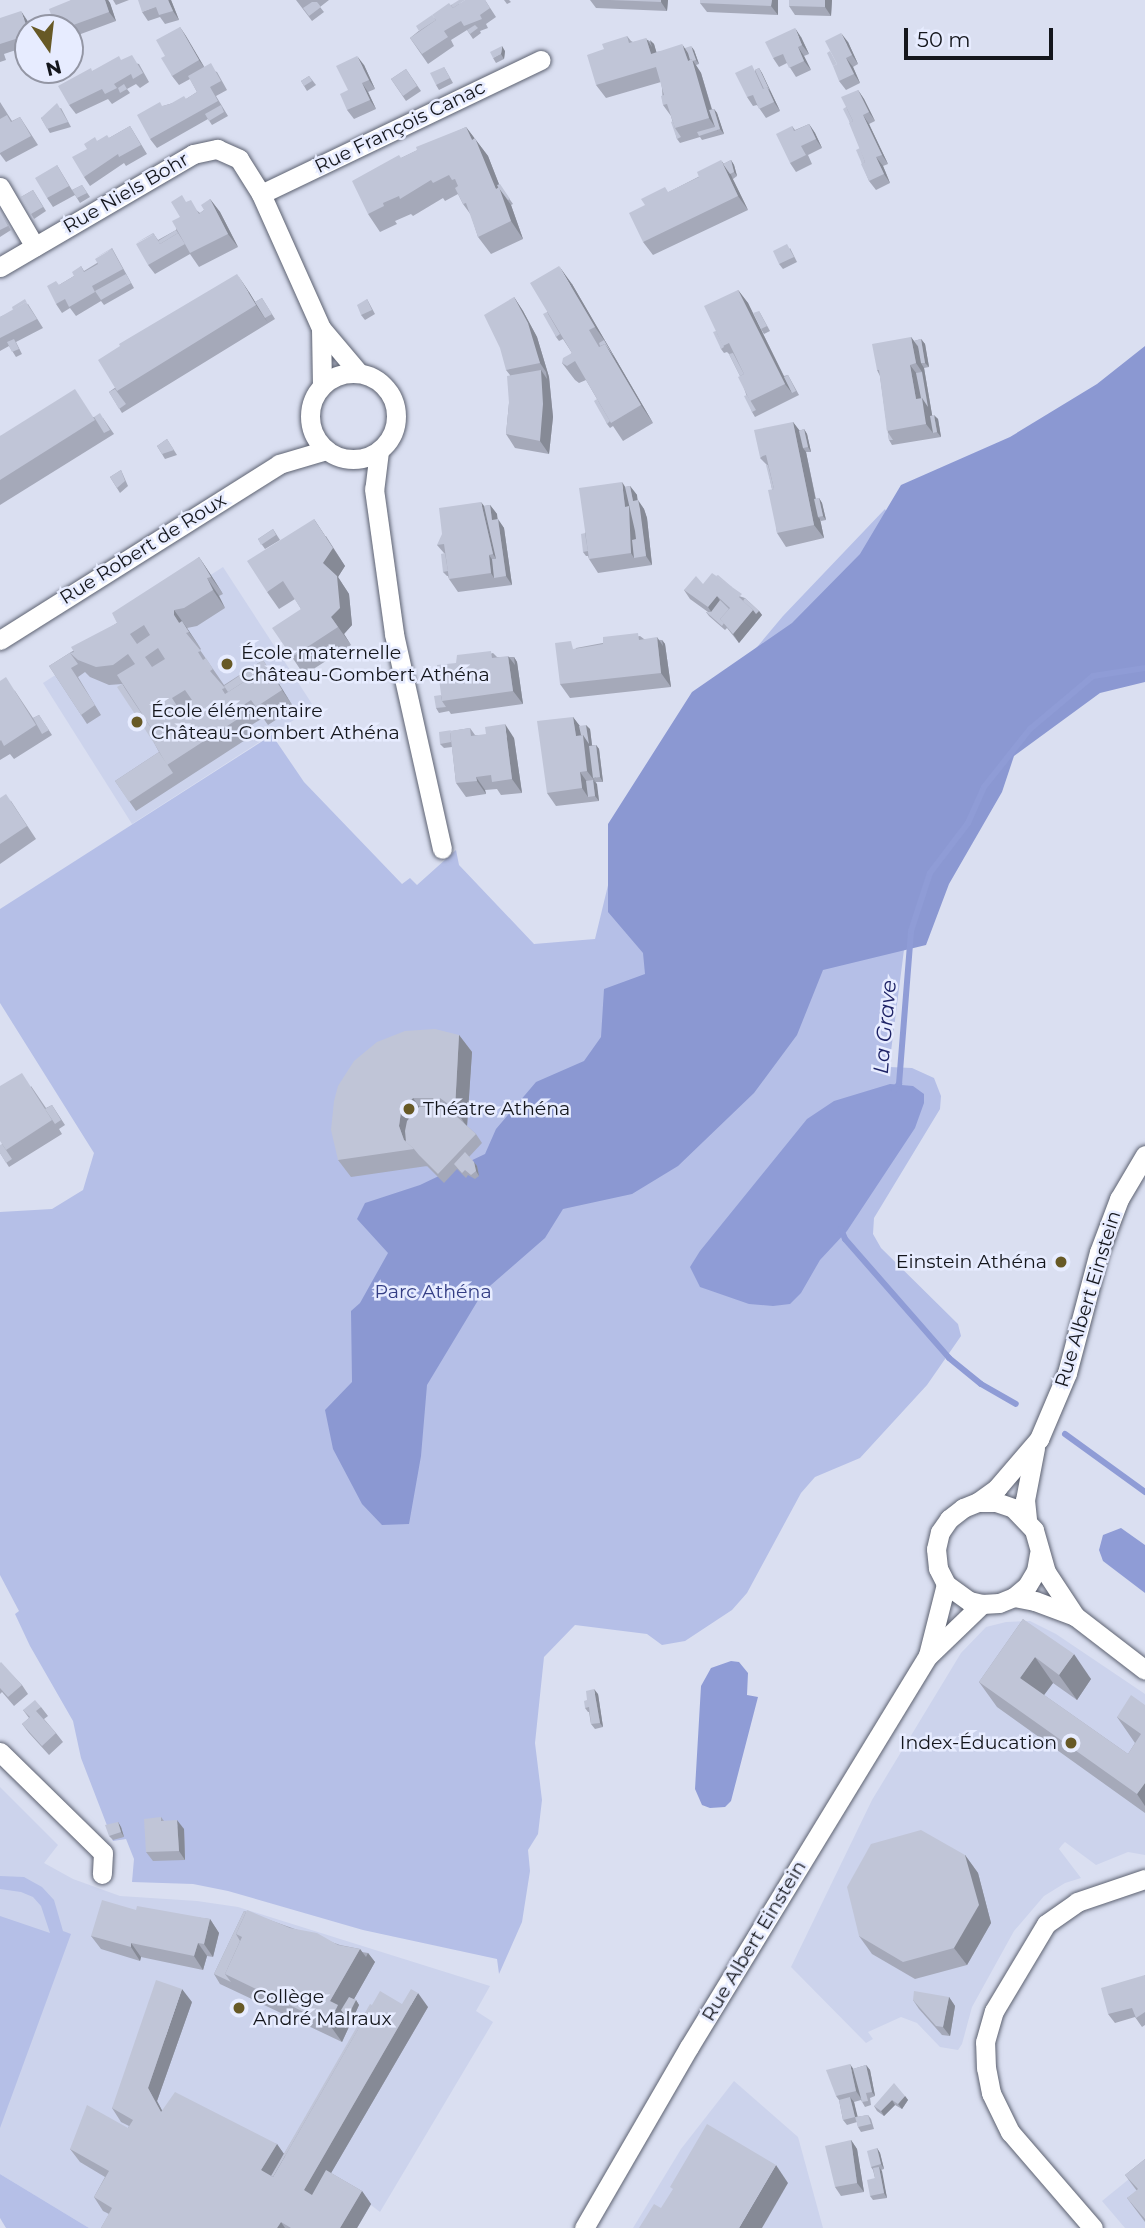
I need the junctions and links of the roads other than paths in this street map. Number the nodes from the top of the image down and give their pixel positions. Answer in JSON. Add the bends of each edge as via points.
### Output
{"nodes":[{"id":1,"x":541,"y":60,"type":"dead end"},
{"id":2,"x":0,"y":187,"type":"edge"},
{"id":3,"x":261,"y":194,"type":"junction"},
{"id":4,"x":35,"y":247,"type":"junction"},
{"id":5,"x":0,"y":267,"type":"edge"},
{"id":6,"x":321,"y":328,"type":"junction"},
{"id":7,"x":358,"y":372,"type":"junction"},
{"id":8,"x":322,"y":385,"type":"junction"},
{"id":9,"x":310,"y":425,"type":"junction"},
{"id":10,"x":326,"y":450,"type":"junction"},
{"id":11,"x":379,"y":451,"type":"junction"},
{"id":12,"x":286,"y":460,"type":"junction"},
{"id":13,"x":352,"y":460,"type":"junction"},
{"id":14,"x":374,"y":489,"type":"junction"},
{"id":15,"x":0,"y":640,"type":"edge"},
{"id":16,"x":442,"y":849,"type":"dead end"},
{"id":17,"x":1145,"y":1154,"type":"edge"},
{"id":18,"x":1035,"y":1446,"type":"junction"},
{"id":19,"x":978,"y":1502,"type":"junction"},
{"id":20,"x":1027,"y":1519,"type":"junction"},
{"id":21,"x":1040,"y":1554,"type":"junction"},
{"id":22,"x":946,"y":1584,"type":"junction"},
{"id":23,"x":1014,"y":1597,"type":"junction"},
{"id":24,"x":982,"y":1604,"type":"junction"},
{"id":25,"x":1075,"y":1616,"type":"junction"},
{"id":26,"x":928,"y":1656,"type":"junction"},
{"id":27,"x":1145,"y":1670,"type":"edge"},
{"id":28,"x":0,"y":1752,"type":"edge"},
{"id":29,"x":102,"y":1874,"type":"dead end"},
{"id":30,"x":1145,"y":1879,"type":"edge"},
{"id":31,"x":584,"y":2228,"type":"edge"},
{"id":32,"x":1093,"y":2228,"type":"edge"}],
"edges":[{"from":1,"to":3,"type":"street","name":"Rue François Canac"},
{"from":2,"to":4,"type":"street"},
{"from":3,"to":4,"type":"street","name":"Rue Niels Bohr","via":[[239,159],[217,149],[206,150]]},
{"from":3,"to":6,"type":"street","name":"Rue Niels Bohr"},
{"from":4,"to":5,"type":"street","name":"Rue Niels Bohr"},
{"from":6,"to":7,"type":"street","name":"Rue Niels Bohr"},
{"from":6,"to":8,"type":"street","name":"Rue Niels Bohr"},
{"from":7,"to":8,"type":"street","via":[[333,377]]},
{"from":7,"to":11,"type":"street","via":[[388,389],[397,411],[393,433]]},
{"from":8,"to":9,"type":"street","via":[[312,403]]},
{"from":9,"to":10,"type":"street"},
{"from":9,"to":12,"type":"street","name":"Rue Robert de Roux"},
{"from":10,"to":12,"type":"street","name":"Rue Robert de Roux"},
{"from":10,"to":13,"type":"street"},
{"from":11,"to":13,"type":"street"},
{"from":11,"to":14,"type":"street"},
{"from":12,"to":15,"type":"street","name":"Rue Robert de Roux"},
{"from":13,"to":14,"type":"street"},
{"from":14,"to":16,"type":"street","via":[[394,634]]},
{"from":17,"to":18,"type":"street","name":"Rue Albert Einstein","via":[[1119,1199],[1099,1252],[1067,1373]]},
{"from":18,"to":19,"type":"street","name":"Rue Albert Einstein"},
{"from":18,"to":20,"type":"street","name":"Rue Albert Einstein","via":[[1025,1500]]},
{"from":19,"to":20,"type":"street","via":[[996,1502]]},
{"from":19,"to":22,"type":"street","via":[[949,1518],[940,1532],[936,1558]]},
{"from":20,"to":21,"type":"street"},
{"from":21,"to":23,"type":"street","via":[[1032,1578]]},
{"from":21,"to":25,"type":"street","via":[[1046,1572]]},
{"from":22,"to":24,"type":"street","via":[[969,1601]]},
{"from":22,"to":26,"type":"street","name":"Rue Albert Einstein"},
{"from":23,"to":24,"type":"street"},
{"from":23,"to":25,"type":"street"},
{"from":24,"to":26,"type":"street","name":"Rue Albert Einstein"},
{"from":25,"to":27,"type":"street"},
{"from":26,"to":31,"type":"street","name":"Rue Albert Einstein"},
{"from":28,"to":29,"type":"street","via":[[103,1853]]},
{"from":30,"to":32,"type":"street","via":[[1077,1902],[1046,1924],[994,2011],[985,2042],[991,2093],[1010,2132]]}]}
